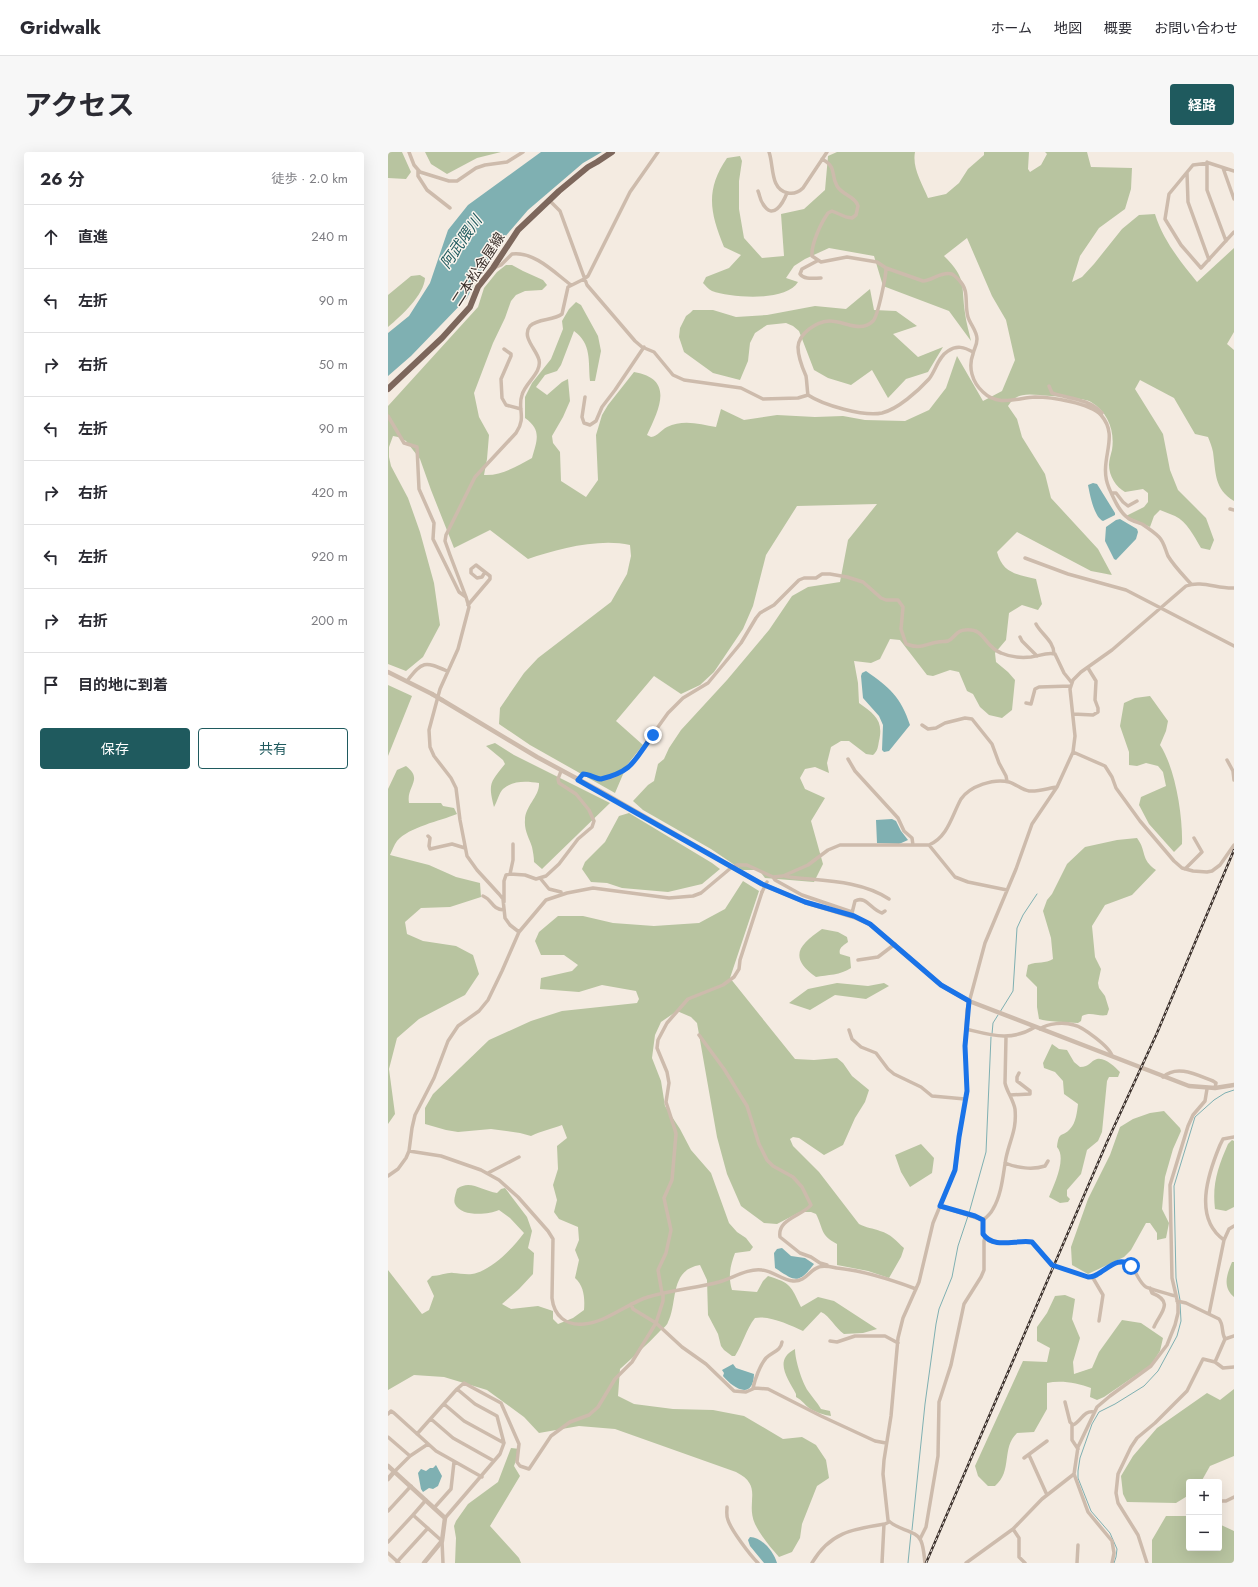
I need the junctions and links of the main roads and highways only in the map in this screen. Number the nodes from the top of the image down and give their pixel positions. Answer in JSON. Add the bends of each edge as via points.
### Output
{"nodes":[{"id":1,"x":612,"y":152,"type":"edge"},
{"id":2,"x":388,"y":389,"type":"edge"}],
"edges":[{"from":1,"to":2,"type":"main road","name":"二本松金屋線","via":[[588,167],[518,230],[478,287],[470,307],[442,338]]}]}
